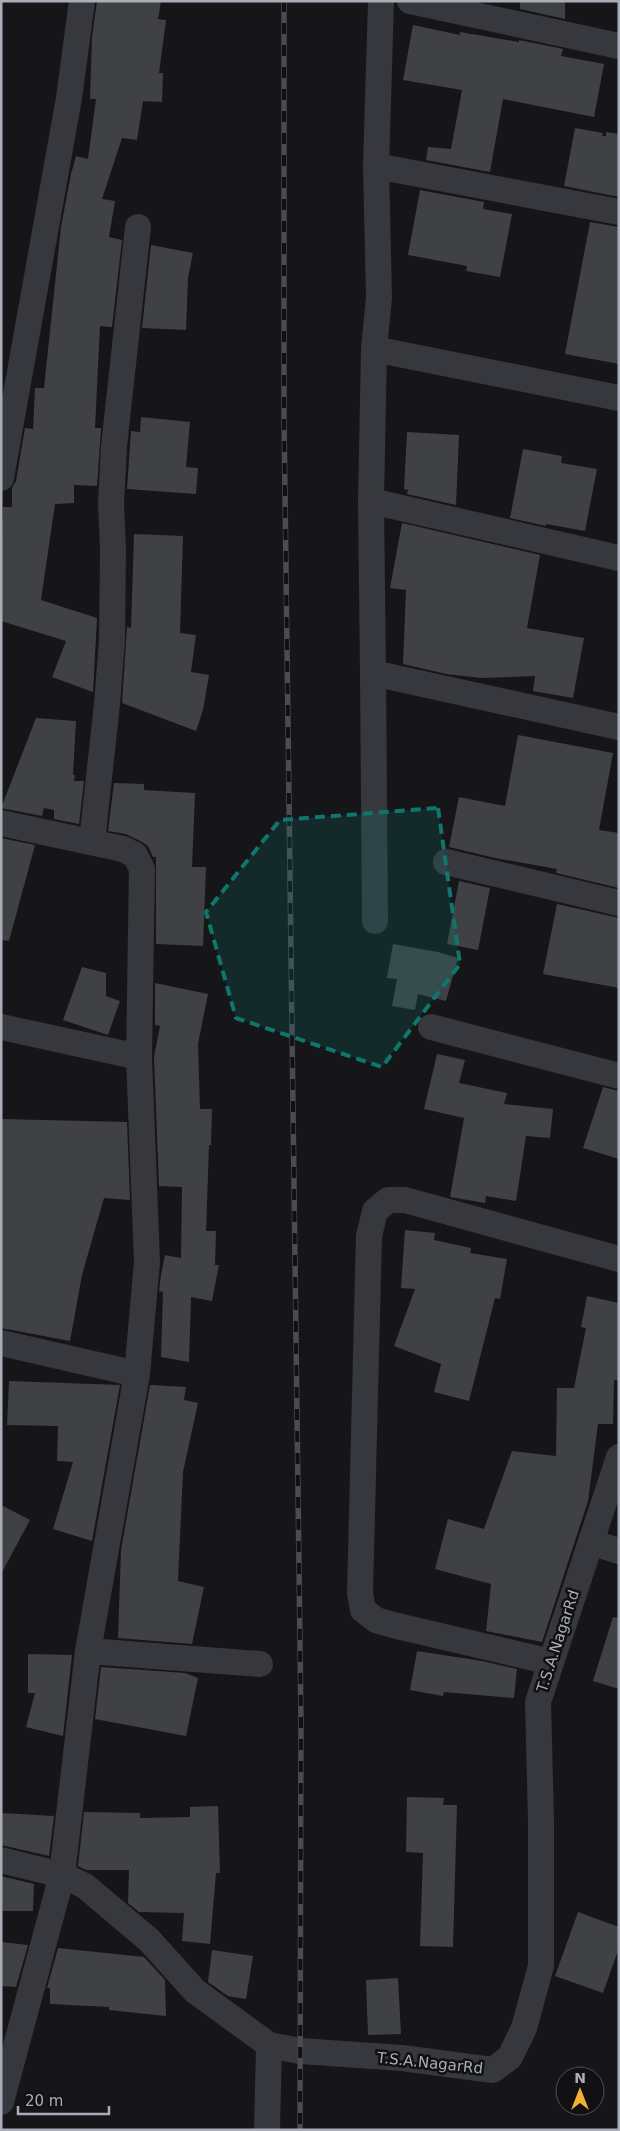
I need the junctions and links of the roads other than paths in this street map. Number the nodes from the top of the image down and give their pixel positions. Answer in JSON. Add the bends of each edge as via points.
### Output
{"nodes":[{"id":1,"x":82,"y":1,"type":"edge"},
{"id":2,"x":380,"y":1,"type":"edge"},
{"id":3,"x":410,"y":1,"type":"edge"},
{"id":4,"x":619,"y":46,"type":"edge"},
{"id":5,"x":376,"y":166,"type":"junction"},
{"id":6,"x":619,"y":212,"type":"edge"},
{"id":7,"x":138,"y":227,"type":"dead end"},
{"id":8,"x":374,"y":349,"type":"junction"},
{"id":9,"x":619,"y":398,"type":"edge"},
{"id":10,"x":1,"y":478,"type":"edge"},
{"id":11,"x":371,"y":501,"type":"junction"},
{"id":12,"x":619,"y":558,"type":"edge"},
{"id":13,"x":373,"y":673,"type":"junction"},
{"id":14,"x":619,"y":728,"type":"edge"},
{"id":15,"x":1,"y":823,"type":"edge"},
{"id":16,"x":92,"y":842,"type":"junction"},
{"id":17,"x":446,"y":862,"type":"dead end"},
{"id":18,"x":619,"y":903,"type":"edge"},
{"id":19,"x":375,"y":920,"type":"dead end"},
{"id":20,"x":1,"y":1027,"type":"edge"},
{"id":21,"x":431,"y":1027,"type":"dead end"},
{"id":22,"x":139,"y":1057,"type":"junction"},
{"id":23,"x":619,"y":1076,"type":"edge"},
{"id":24,"x":619,"y":1259,"type":"edge"},
{"id":25,"x":1,"y":1343,"type":"edge"},
{"id":26,"x":137,"y":1374,"type":"junction"},
{"id":27,"x":619,"y":1457,"type":"edge"},
{"id":28,"x":591,"y":1542,"type":"junction"},
{"id":29,"x":619,"y":1551,"type":"edge"},
{"id":30,"x":88,"y":1651,"type":"junction"},
{"id":31,"x":551,"y":1662,"type":"junction"},
{"id":32,"x":260,"y":1664,"type":"dead end"},
{"id":33,"x":1,"y":1860,"type":"edge"},
{"id":34,"x":62,"y":1875,"type":"junction"},
{"id":35,"x":270,"y":2045,"type":"junction"},
{"id":36,"x":1,"y":2102,"type":"edge"},
{"id":37,"x":267,"y":2130,"type":"edge"}],
"edges":[{"from":1,"to":10,"type":"street","via":[[69,98]]},
{"from":2,"to":5,"type":"street"},
{"from":3,"to":4,"type":"street"},
{"from":5,"to":6,"type":"street"},
{"from":5,"to":8,"type":"street","via":[[379,298]]},
{"from":7,"to":16,"type":"street","via":[[114,446],[112,640]]},
{"from":8,"to":9,"type":"street"},
{"from":8,"to":11,"type":"street"},
{"from":11,"to":12,"type":"street"},
{"from":11,"to":13,"type":"street"},
{"from":13,"to":14,"type":"street"},
{"from":13,"to":19,"type":"street"},
{"from":15,"to":16,"type":"street"},
{"from":16,"to":22,"type":"street","via":[[135,855],[142,869]]},
{"from":17,"to":18,"type":"street"},
{"from":20,"to":22,"type":"street"},
{"from":21,"to":23,"type":"street"},
{"from":22,"to":26,"type":"street","via":[[147,1262]]},
{"from":24,"to":31,"type":"street","via":[[405,1200],[388,1200],[375,1211],[369,1236],[360,1593],[363,1610],[376,1620],[393,1625]]},
{"from":25,"to":26,"type":"street"},
{"from":26,"to":30,"type":"street"},
{"from":27,"to":28,"type":"street","name":"T.S.A.NagarRd"},
{"from":28,"to":29,"type":"street"},
{"from":28,"to":31,"type":"street","name":"T.S.A.NagarRd"},
{"from":30,"to":32,"type":"street"},
{"from":30,"to":34,"type":"street"},
{"from":31,"to":35,"type":"street","name":"T.S.A.NagarRd","via":[[538,1702],[542,1966],[524,2028],[510,2058],[493,2070],[402,2058],[300,2052]]},
{"from":33,"to":34,"type":"street","name":"T.S.A.NagarRd"},
{"from":34,"to":35,"type":"street","name":"T.S.A.NagarRd","via":[[85,1886],[149,1940],[194,1991]]},
{"from":34,"to":36,"type":"street"},
{"from":35,"to":37,"type":"street"}]}
